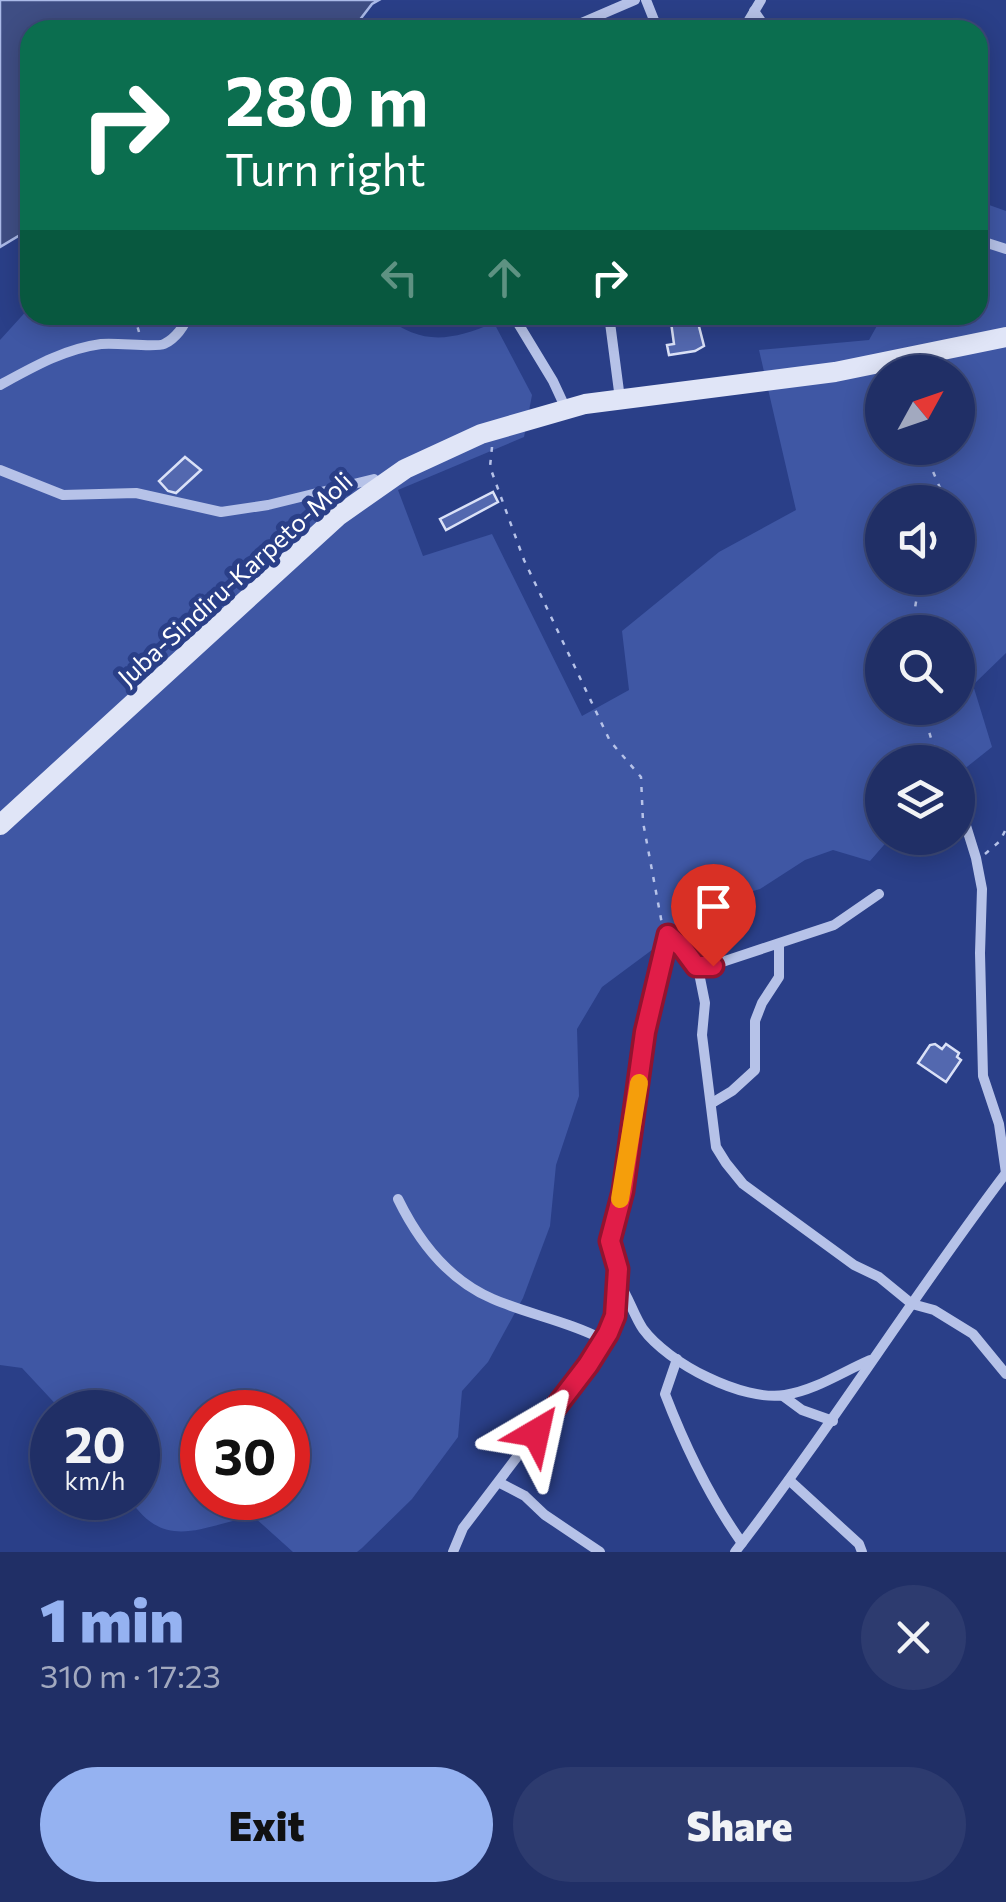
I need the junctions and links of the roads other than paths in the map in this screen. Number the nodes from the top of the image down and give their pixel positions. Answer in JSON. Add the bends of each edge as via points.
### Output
{"nodes":[{"id":1,"x":635,"y":0,"type":"edge"},
{"id":2,"x":588,"y":20,"type":"edge"},
{"id":3,"x":183,"y":325,"type":"edge"},
{"id":4,"x":519,"y":325,"type":"edge"},
{"id":5,"x":610,"y":325,"type":"edge"},
{"id":6,"x":1006,"y":337,"type":"edge"},
{"id":7,"x":0,"y":385,"type":"edge"},
{"id":8,"x":620,"y":400,"type":"junction"},
{"id":9,"x":566,"y":409,"type":"junction"},
{"id":10,"x":0,"y":470,"type":"edge"},
{"id":11,"x":374,"y":479,"type":"dead end"},
{"id":12,"x":0,"y":825,"type":"edge"},
{"id":13,"x":975,"y":855,"type":"edge"},
{"id":14,"x":879,"y":894,"type":"dead end"},
{"id":15,"x":780,"y":945,"type":"junction"},
{"id":16,"x":696,"y":966,"type":"junction"},
{"id":17,"x":712,"y":1104,"type":"junction"},
{"id":18,"x":1006,"y":1173,"type":"edge"},
{"id":19,"x":398,"y":1199,"type":"dead end"},
{"id":20,"x":617,"y":1282,"type":"junction"},
{"id":21,"x":912,"y":1304,"type":"junction"},
{"id":22,"x":604,"y":1340,"type":"junction"},
{"id":23,"x":677,"y":1359,"type":"junction"},
{"id":24,"x":872,"y":1359,"type":"junction"},
{"id":25,"x":1006,"y":1374,"type":"edge"},
{"id":26,"x":783,"y":1396,"type":"junction"},
{"id":27,"x":833,"y":1421,"type":"junction"},
{"id":28,"x":789,"y":1480,"type":"junction"},
{"id":29,"x":500,"y":1483,"type":"junction"},
{"id":30,"x":739,"y":1548,"type":"edge"},
{"id":31,"x":453,"y":1552,"type":"edge"},
{"id":32,"x":600,"y":1552,"type":"edge"},
{"id":33,"x":862,"y":1552,"type":"edge"}],
"edges":[{"from":1,"to":2,"type":"street"},
{"from":3,"to":7,"type":"street","via":[[166,344],[73,350]]},
{"from":4,"to":9,"type":"street"},
{"from":5,"to":8,"type":"street"},
{"from":6,"to":8,"type":"main road","name":"Juba-Sindiru-Karpeto-Moli","via":[[835,372]]},
{"from":8,"to":9,"type":"main road","name":"Juba-Sindiru-Karpeto-Moli"},
{"from":9,"to":12,"type":"main road","name":"Juba-Sindiru-Karpeto-Moli","via":[[493,430],[405,468],[350,507]]},
{"from":10,"to":11,"type":"street","via":[[63,495],[136,493],[221,512]]},
{"from":13,"to":18,"type":"street","via":[[982,890],[983,1076]]},
{"from":14,"to":15,"type":"street","via":[[834,924]]},
{"from":15,"to":16,"type":"street"},
{"from":15,"to":17,"type":"street","via":[[779,977],[755,1020],[756,1070]]},
{"from":16,"to":17,"type":"street"},
{"from":16,"to":20,"type":"street","via":[[668,935],[610,1241]]},
{"from":17,"to":21,"type":"street","via":[[716,1147],[743,1184]]},
{"from":18,"to":21,"type":"street"},
{"from":19,"to":22,"type":"street","via":[[413,1230],[463,1282]]},
{"from":20,"to":22,"type":"street","via":[[615,1316]]},
{"from":20,"to":23,"type":"street","via":[[645,1332]]},
{"from":21,"to":24,"type":"street"},
{"from":21,"to":25,"type":"street","via":[[955,1320]]},
{"from":22,"to":29,"type":"street"},
{"from":23,"to":26,"type":"street","via":[[742,1390]]},
{"from":23,"to":30,"type":"street","via":[[665,1394]]},
{"from":24,"to":26,"type":"street"},
{"from":24,"to":27,"type":"street"},
{"from":26,"to":27,"type":"street"},
{"from":27,"to":28,"type":"street"},
{"from":28,"to":30,"type":"street"},
{"from":28,"to":33,"type":"street"},
{"from":29,"to":31,"type":"street","via":[[463,1528]]},
{"from":29,"to":32,"type":"street"}]}
